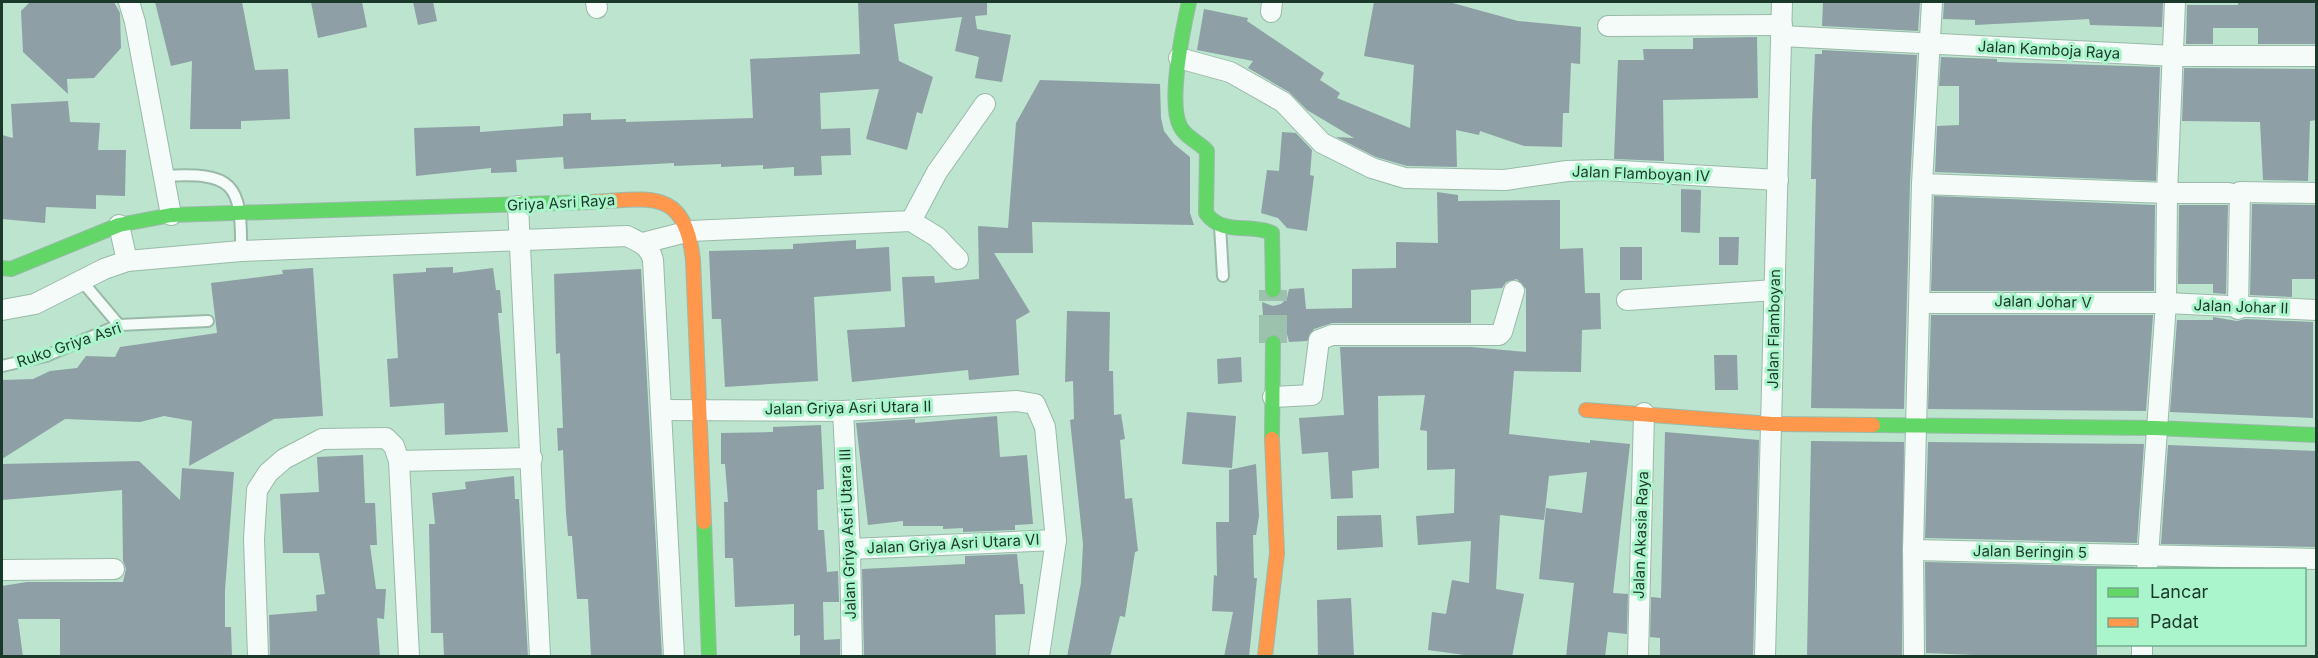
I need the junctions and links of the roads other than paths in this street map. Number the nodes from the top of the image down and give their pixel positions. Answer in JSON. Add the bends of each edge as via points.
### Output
{"nodes":[{"id":1,"x":129,"y":2,"type":"edge"},
{"id":2,"x":1189,"y":2,"type":"edge"},
{"id":3,"x":1782,"y":2,"type":"edge"},
{"id":4,"x":1932,"y":2,"type":"edge"},
{"id":5,"x":2175,"y":2,"type":"edge"},
{"id":6,"x":1608,"y":26,"type":"dead end"},
{"id":7,"x":1782,"y":30,"type":"junction"},
{"id":8,"x":1931,"y":44,"type":"junction"},
{"id":9,"x":2175,"y":56,"type":"junction"},
{"id":10,"x":2316,"y":57,"type":"edge"},
{"id":11,"x":1179,"y":58,"type":"junction"},
{"id":12,"x":985,"y":104,"type":"dead end"},
{"id":13,"x":164,"y":176,"type":"junction"},
{"id":14,"x":1778,"y":180,"type":"junction"},
{"id":15,"x":1922,"y":184,"type":"junction"},
{"id":16,"x":2167,"y":193,"type":"junction"},
{"id":17,"x":2229,"y":193,"type":"dead end"},
{"id":18,"x":2316,"y":193,"type":"edge"},
{"id":19,"x":518,"y":206,"type":"junction"},
{"id":20,"x":241,"y":214,"type":"junction"},
{"id":21,"x":171,"y":215,"type":"junction"},
{"id":22,"x":911,"y":221,"type":"junction"},
{"id":23,"x":119,"y":225,"type":"junction"},
{"id":24,"x":1221,"y":226,"type":"junction"},
{"id":25,"x":690,"y":231,"type":"junction"},
{"id":26,"x":519,"y":240,"type":"junction"},
{"id":27,"x":643,"y":243,"type":"junction"},
{"id":28,"x":241,"y":252,"type":"junction"},
{"id":29,"x":958,"y":259,"type":"dead end"},
{"id":30,"x":127,"y":261,"type":"junction"},
{"id":31,"x":2,"y":268,"type":"edge"},
{"id":32,"x":1223,"y":276,"type":"dead end"},
{"id":33,"x":81,"y":280,"type":"junction"},
{"id":34,"x":1274,"y":290,"type":"tunnel mouth"},
{"id":35,"x":1775,"y":290,"type":"junction"},
{"id":36,"x":1514,"y":291,"type":"dead end"},
{"id":37,"x":1628,"y":300,"type":"dead end"},
{"id":38,"x":1920,"y":303,"type":"junction"},
{"id":39,"x":2166,"y":303,"type":"junction"},
{"id":40,"x":2238,"y":309,"type":"junction"},
{"id":41,"x":2,"y":310,"type":"edge"},
{"id":42,"x":2316,"y":310,"type":"edge"},
{"id":43,"x":208,"y":321,"type":"dead end"},
{"id":44,"x":119,"y":325,"type":"junction"},
{"id":45,"x":1273,"y":344,"type":"tunnel mouth"},
{"id":46,"x":2,"y":366,"type":"edge"},
{"id":47,"x":1273,"y":397,"type":"junction"},
{"id":48,"x":661,"y":410,"type":"junction"},
{"id":49,"x":699,"y":410,"type":"junction"},
{"id":50,"x":1586,"y":410,"type":"dead end"},
{"id":51,"x":843,"y":411,"type":"junction"},
{"id":52,"x":1644,"y":413,"type":"junction"},
{"id":53,"x":1772,"y":424,"type":"junction"},
{"id":54,"x":1917,"y":428,"type":"junction"},
{"id":55,"x":2155,"y":428,"type":"junction"},
{"id":56,"x":2316,"y":435,"type":"edge"},
{"id":57,"x":532,"y":458,"type":"junction"},
{"id":58,"x":399,"y":461,"type":"junction"},
{"id":59,"x":1056,"y":540,"type":"junction"},
{"id":60,"x":850,"y":549,"type":"junction"},
{"id":61,"x":1913,"y":550,"type":"junction"},
{"id":62,"x":2316,"y":559,"type":"edge"},
{"id":63,"x":2147,"y":562,"type":"edge"},
{"id":64,"x":114,"y":569,"type":"dead end"},
{"id":65,"x":2,"y":570,"type":"edge"},
{"id":66,"x":258,"y":657,"type":"edge"},
{"id":67,"x":409,"y":657,"type":"edge"},
{"id":68,"x":540,"y":657,"type":"edge"},
{"id":69,"x":674,"y":657,"type":"edge"},
{"id":70,"x":708,"y":657,"type":"edge"},
{"id":71,"x":852,"y":657,"type":"edge"},
{"id":72,"x":1039,"y":657,"type":"edge"},
{"id":73,"x":1265,"y":657,"type":"edge"},
{"id":74,"x":1638,"y":657,"type":"edge"},
{"id":75,"x":1765,"y":657,"type":"edge"},
{"id":76,"x":1914,"y":657,"type":"edge"}],
"edges":[{"from":1,"to":13,"type":"street"},
{"from":2,"to":11,"type":"street"},
{"from":3,"to":7,"type":"street","name":"Jalan Flamboyan"},
{"from":4,"to":8,"type":"street"},
{"from":5,"to":9,"type":"street"},
{"from":6,"to":7,"type":"street","name":"Jalan Kamboja Raya"},
{"from":7,"to":8,"type":"street","name":"Jalan Kamboja Raya"},
{"from":7,"to":14,"type":"street","name":"Jalan Flamboyan"},
{"from":8,"to":9,"type":"street","name":"Jalan Kamboja Raya"},
{"from":8,"to":15,"type":"street"},
{"from":9,"to":10,"type":"street","name":"Jalan Kamboja Raya"},
{"from":9,"to":16,"type":"street"},
{"from":11,"to":14,"type":"street","name":"Jalan Flamboyan IV","via":[[1230,72],[1283,102],[1322,143],[1372,168],[1405,178],[1505,180],[1604,170]]},
{"from":11,"to":24,"type":"street","via":[[1179,126],[1208,151],[1206,213],[1209,220]]},
{"from":12,"to":22,"type":"street","via":[[937,172]]},
{"from":13,"to":20,"type":"lane","via":[[213,177],[228,185]]},
{"from":13,"to":21,"type":"street"},
{"from":14,"to":35,"type":"street","name":"Jalan Flamboyan"},
{"from":15,"to":16,"type":"street"},
{"from":15,"to":38,"type":"street"},
{"from":16,"to":17,"type":"street"},
{"from":16,"to":39,"type":"street"},
{"from":18,"to":40,"type":"street","via":[[2240,192]]},
{"from":19,"to":20,"type":"street","name":"Griya Asri Raya"},
{"from":19,"to":25,"type":"street","name":"Griya Asri Raya","via":[[651,199],[666,202],[677,210]]},
{"from":19,"to":26,"type":"street"},
{"from":20,"to":21,"type":"street","name":"Griya Asri Raya"},
{"from":20,"to":28,"type":"lane"},
{"from":21,"to":23,"type":"street","name":"Griya Asri Raya"},
{"from":22,"to":25,"type":"street"},
{"from":22,"to":29,"type":"street","via":[[937,237]]},
{"from":23,"to":30,"type":"street"},
{"from":23,"to":31,"type":"street","name":"Griya Asri Raya","via":[[11,269]]},
{"from":24,"to":32,"type":"lane"},
{"from":24,"to":34,"type":"street","via":[[1272,233]]},
{"from":25,"to":27,"type":"street"},
{"from":25,"to":49,"type":"street"},
{"from":26,"to":27,"type":"street","via":[[627,236]]},
{"from":26,"to":28,"type":"street"},
{"from":26,"to":57,"type":"street"},
{"from":27,"to":48,"type":"street","via":[[653,260]]},
{"from":28,"to":30,"type":"street"},
{"from":30,"to":33,"type":"street"},
{"from":33,"to":41,"type":"street","via":[[35,304]]},
{"from":33,"to":44,"type":"lane"},
{"from":35,"to":37,"type":"street"},
{"from":35,"to":53,"type":"street","name":"Jalan Flamboyan"},
{"from":36,"to":47,"type":"street","via":[[1499,335],[1332,335],[1319,340],[1312,395]]},
{"from":38,"to":39,"type":"street","name":"Jalan Johar V"},
{"from":38,"to":54,"type":"street"},
{"from":39,"to":40,"type":"street","name":"Jalan Johar II"},
{"from":39,"to":55,"type":"street"},
{"from":40,"to":42,"type":"street","name":"Jalan Johar II"},
{"from":43,"to":44,"type":"lane","name":"Ruko Griya Asri"},
{"from":44,"to":46,"type":"lane","name":"Ruko Griya Asri","via":[[46,356]]},
{"from":45,"to":47,"type":"street"},
{"from":47,"to":73,"type":"street","via":[[1277,553]]},
{"from":48,"to":49,"type":"street","name":"Jalan Griya Asri Utara II"},
{"from":48,"to":69,"type":"street"},
{"from":49,"to":51,"type":"street","name":"Jalan Griya Asri Utara II"},
{"from":49,"to":70,"type":"street"},
{"from":50,"to":52,"type":"street"},
{"from":51,"to":59,"type":"street","name":"Jalan Griya Asri Utara II","via":[[1017,401],[1035,404],[1045,427]]},
{"from":51,"to":60,"type":"street","name":"Jalan Griya Asri Utara III"},
{"from":52,"to":53,"type":"street"},
{"from":52,"to":74,"type":"street","name":"Jalan Akasia Raya"},
{"from":53,"to":54,"type":"street"},
{"from":53,"to":75,"type":"street","name":"Jalan Flamboyan"},
{"from":54,"to":55,"type":"street"},
{"from":54,"to":61,"type":"street"},
{"from":55,"to":56,"type":"street"},
{"from":55,"to":63,"type":"street"},
{"from":57,"to":58,"type":"street"},
{"from":57,"to":68,"type":"street"},
{"from":58,"to":66,"type":"street","via":[[394,446],[386,438],[337,437],[305,447],[268,472],[257,490],[254,539]]},
{"from":58,"to":67,"type":"street"},
{"from":59,"to":60,"type":"street","name":"Jalan Griya Asri Utara VI"},
{"from":59,"to":72,"type":"street"},
{"from":60,"to":71,"type":"street","name":"Jalan Griya Asri Utara III"},
{"from":61,"to":63,"type":"street","name":"Jalan Beringin 5"},
{"from":61,"to":76,"type":"street"},
{"from":62,"to":63,"type":"street","name":"Jalan Beringin 5"},
{"from":64,"to":65,"type":"street"}]}
